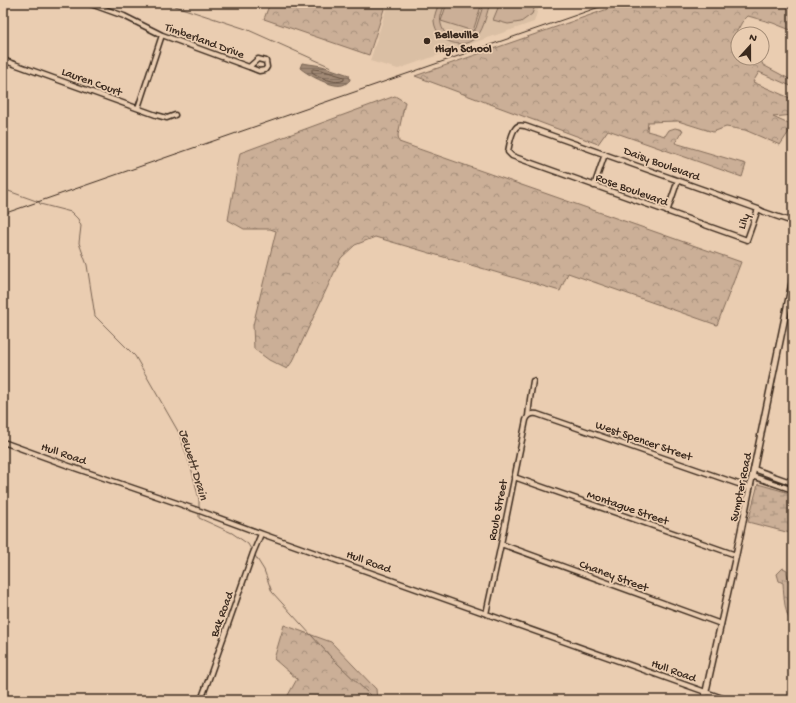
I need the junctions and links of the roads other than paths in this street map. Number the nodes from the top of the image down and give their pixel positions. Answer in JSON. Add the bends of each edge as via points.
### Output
{"nodes":[{"id":1,"x":88,"y":3,"type":"edge"},
{"id":2,"x":162,"y":35,"type":"junction"},
{"id":3,"x":3,"y":60,"type":"edge"},
{"id":4,"x":250,"y":67,"type":"dead end"},
{"id":5,"x":138,"y":108,"type":"junction"},
{"id":6,"x":175,"y":115,"type":"dead end"},
{"id":7,"x":605,"y":154,"type":"junction"},
{"id":8,"x":512,"y":156,"type":"joint"},
{"id":9,"x":678,"y":180,"type":"junction"},
{"id":10,"x":594,"y":186,"type":"junction"},
{"id":11,"x":758,"y":209,"type":"junction"},
{"id":12,"x":667,"y":212,"type":"junction"},
{"id":13,"x":793,"y":222,"type":"edge"},
{"id":14,"x":747,"y":240,"type":"joint"},
{"id":15,"x":793,"y":278,"type":"edge"},
{"id":16,"x":533,"y":381,"type":"dead end"},
{"id":17,"x":530,"y":415,"type":"junction"},
{"id":18,"x":3,"y":442,"type":"edge"},
{"id":19,"x":754,"y":469,"type":"junction"},
{"id":20,"x":752,"y":476,"type":"junction"},
{"id":21,"x":514,"y":477,"type":"junction"},
{"id":22,"x":793,"y":483,"type":"edge"},
{"id":23,"x":750,"y":488,"type":"junction"},
{"id":24,"x":793,"y":490,"type":"edge"},
{"id":25,"x":261,"y":534,"type":"junction"},
{"id":26,"x":501,"y":544,"type":"junction"},
{"id":27,"x":736,"y":555,"type":"junction"},
{"id":28,"x":486,"y":614,"type":"junction"},
{"id":29,"x":721,"y":624,"type":"junction"},
{"id":30,"x":706,"y":692,"type":"junction"},
{"id":31,"x":201,"y":700,"type":"edge"},
{"id":32,"x":704,"y":700,"type":"edge"},
{"id":33,"x":728,"y":700,"type":"edge"}],
"edges":[{"from":1,"to":2,"type":"street","name":"Timberland Drive","via":[[124,16]]},
{"from":2,"to":4,"type":"street","name":"Timberland Drive"},
{"from":2,"to":5,"type":"street"},
{"from":3,"to":5,"type":"street","name":"Lauren Court"},
{"from":5,"to":6,"type":"street","name":"Lauren Court","via":[[167,118]]},
{"from":7,"to":8,"type":"street","name":"Daisy Boulevard","via":[[519,125],[513,132],[509,144],[508,152]]},
{"from":7,"to":9,"type":"street","name":"Daisy Boulevard"},
{"from":7,"to":10,"type":"street"},
{"from":8,"to":10,"type":"street","name":"Rose Boulevard"},
{"from":9,"to":11,"type":"street","name":"Daisy Boulevard"},
{"from":9,"to":12,"type":"street"},
{"from":10,"to":12,"type":"street","name":"Rose Boulevard"},
{"from":11,"to":13,"type":"street","name":"Daisy Boulevard"},
{"from":11,"to":14,"type":"street","name":"Lily"},
{"from":12,"to":14,"type":"street","name":"Rose Boulevard"},
{"from":15,"to":19,"type":"street","name":"Sumpter Road"},
{"from":16,"to":17,"type":"street","name":"Roulo Street"},
{"from":17,"to":21,"type":"street","name":"Roulo Street","via":[[526,420]]},
{"from":17,"to":23,"type":"street","name":"West Spencer Street","via":[[537,414],[559,421]]},
{"from":18,"to":25,"type":"street","name":"Hull Road"},
{"from":19,"to":20,"type":"street","name":"Sumpter Road"},
{"from":19,"to":22,"type":"street"},
{"from":20,"to":23,"type":"street","name":"Sumpter Road"},
{"from":20,"to":24,"type":"street"},
{"from":21,"to":26,"type":"street","name":"Roulo Street"},
{"from":21,"to":27,"type":"street","name":"Montague Street"},
{"from":23,"to":27,"type":"street","name":"Sumpter Road"},
{"from":25,"to":28,"type":"street","name":"Hull Road"},
{"from":25,"to":31,"type":"street","name":"Bak Road"},
{"from":26,"to":28,"type":"street","name":"Roulo Street"},
{"from":26,"to":29,"type":"street","name":"Chaney Street"},
{"from":27,"to":29,"type":"street","name":"Sumpter Road"},
{"from":28,"to":30,"type":"street","name":"Hull Road"},
{"from":29,"to":30,"type":"street","name":"Sumpter Road"},
{"from":30,"to":32,"type":"street","name":"Sumpter Road"},
{"from":30,"to":33,"type":"street","name":"Hull Road"}]}
